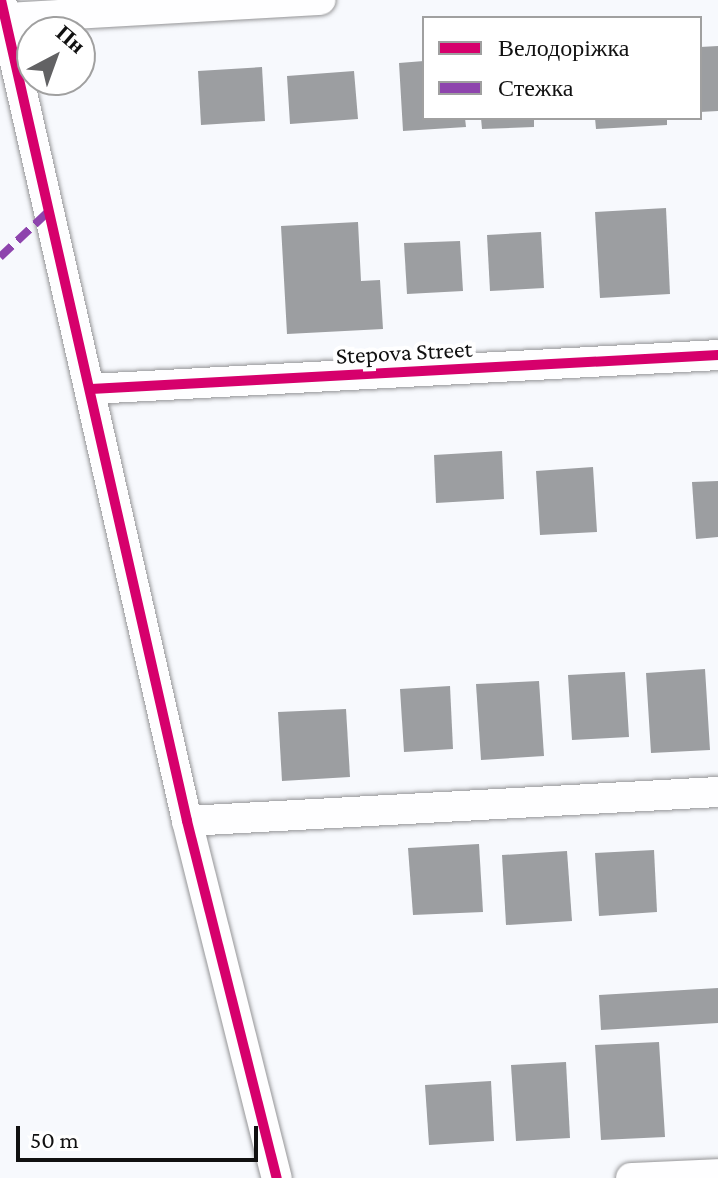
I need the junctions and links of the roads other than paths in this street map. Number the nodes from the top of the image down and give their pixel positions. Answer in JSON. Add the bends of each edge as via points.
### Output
{"nodes":[{"id":1,"x":320,"y":0,"type":"edge"},
{"id":2,"x":3,"y":9,"type":"edge"},
{"id":3,"x":718,"y":355,"type":"edge"},
{"id":4,"x":91,"y":389,"type":"junction"},
{"id":5,"x":718,"y":792,"type":"edge"},
{"id":6,"x":187,"y":821,"type":"junction"},
{"id":7,"x":718,"y":1174,"type":"edge"},
{"id":8,"x":277,"y":1178,"type":"edge"},
{"id":9,"x":631,"y":1178,"type":"edge"}],
"edges":[{"from":1,"to":2,"type":"street"},
{"from":2,"to":4,"type":"street"},
{"from":3,"to":4,"type":"street","name":"Stepova Street"},
{"from":4,"to":6,"type":"street"},
{"from":5,"to":6,"type":"street"},
{"from":6,"to":8,"type":"street"},
{"from":7,"to":9,"type":"street"}]}
